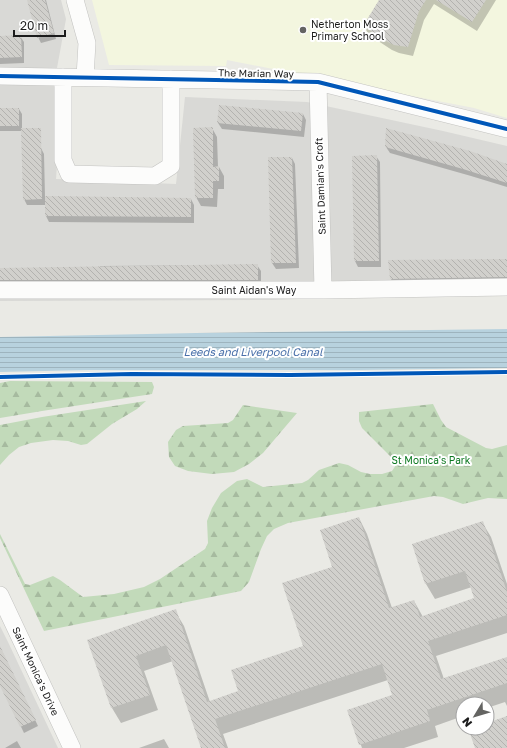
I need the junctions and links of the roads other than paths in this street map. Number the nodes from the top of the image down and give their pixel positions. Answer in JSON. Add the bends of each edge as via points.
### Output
{"nodes":[{"id":1,"x":75,"y":0,"type":"edge"},
{"id":2,"x":0,"y":76,"type":"edge"},
{"id":3,"x":63,"y":77,"type":"junction"},
{"id":4,"x":85,"y":77,"type":"junction"},
{"id":5,"x":171,"y":79,"type":"junction"},
{"id":6,"x":318,"y":82,"type":"junction"},
{"id":7,"x":507,"y":128,"type":"edge"},
{"id":8,"x":507,"y":287,"type":"edge"},
{"id":9,"x":0,"y":290,"type":"edge"},
{"id":10,"x":323,"y":290,"type":"junction"},
{"id":11,"x":0,"y":595,"type":"edge"},
{"id":12,"x":72,"y":748,"type":"edge"}],
"edges":[{"from":1,"to":4,"type":"street","via":[[87,43]]},
{"from":2,"to":3,"type":"street","name":"The Marian Way"},
{"from":3,"to":4,"type":"street","name":"The Marian Way"},
{"from":3,"to":5,"type":"street","via":[[63,160],[69,174],[155,176],[171,166]]},
{"from":4,"to":5,"type":"street","name":"The Marian Way"},
{"from":5,"to":6,"type":"street","name":"The Marian Way"},
{"from":6,"to":7,"type":"street","name":"The Marian Way"},
{"from":6,"to":10,"type":"street","name":"Saint Damian's Croft"},
{"from":8,"to":10,"type":"street","name":"Saint Aidan's Way"},
{"from":9,"to":10,"type":"street","name":"Saint Aidan's Way"},
{"from":11,"to":12,"type":"street","name":"Saint Monica's Drive"}]}
